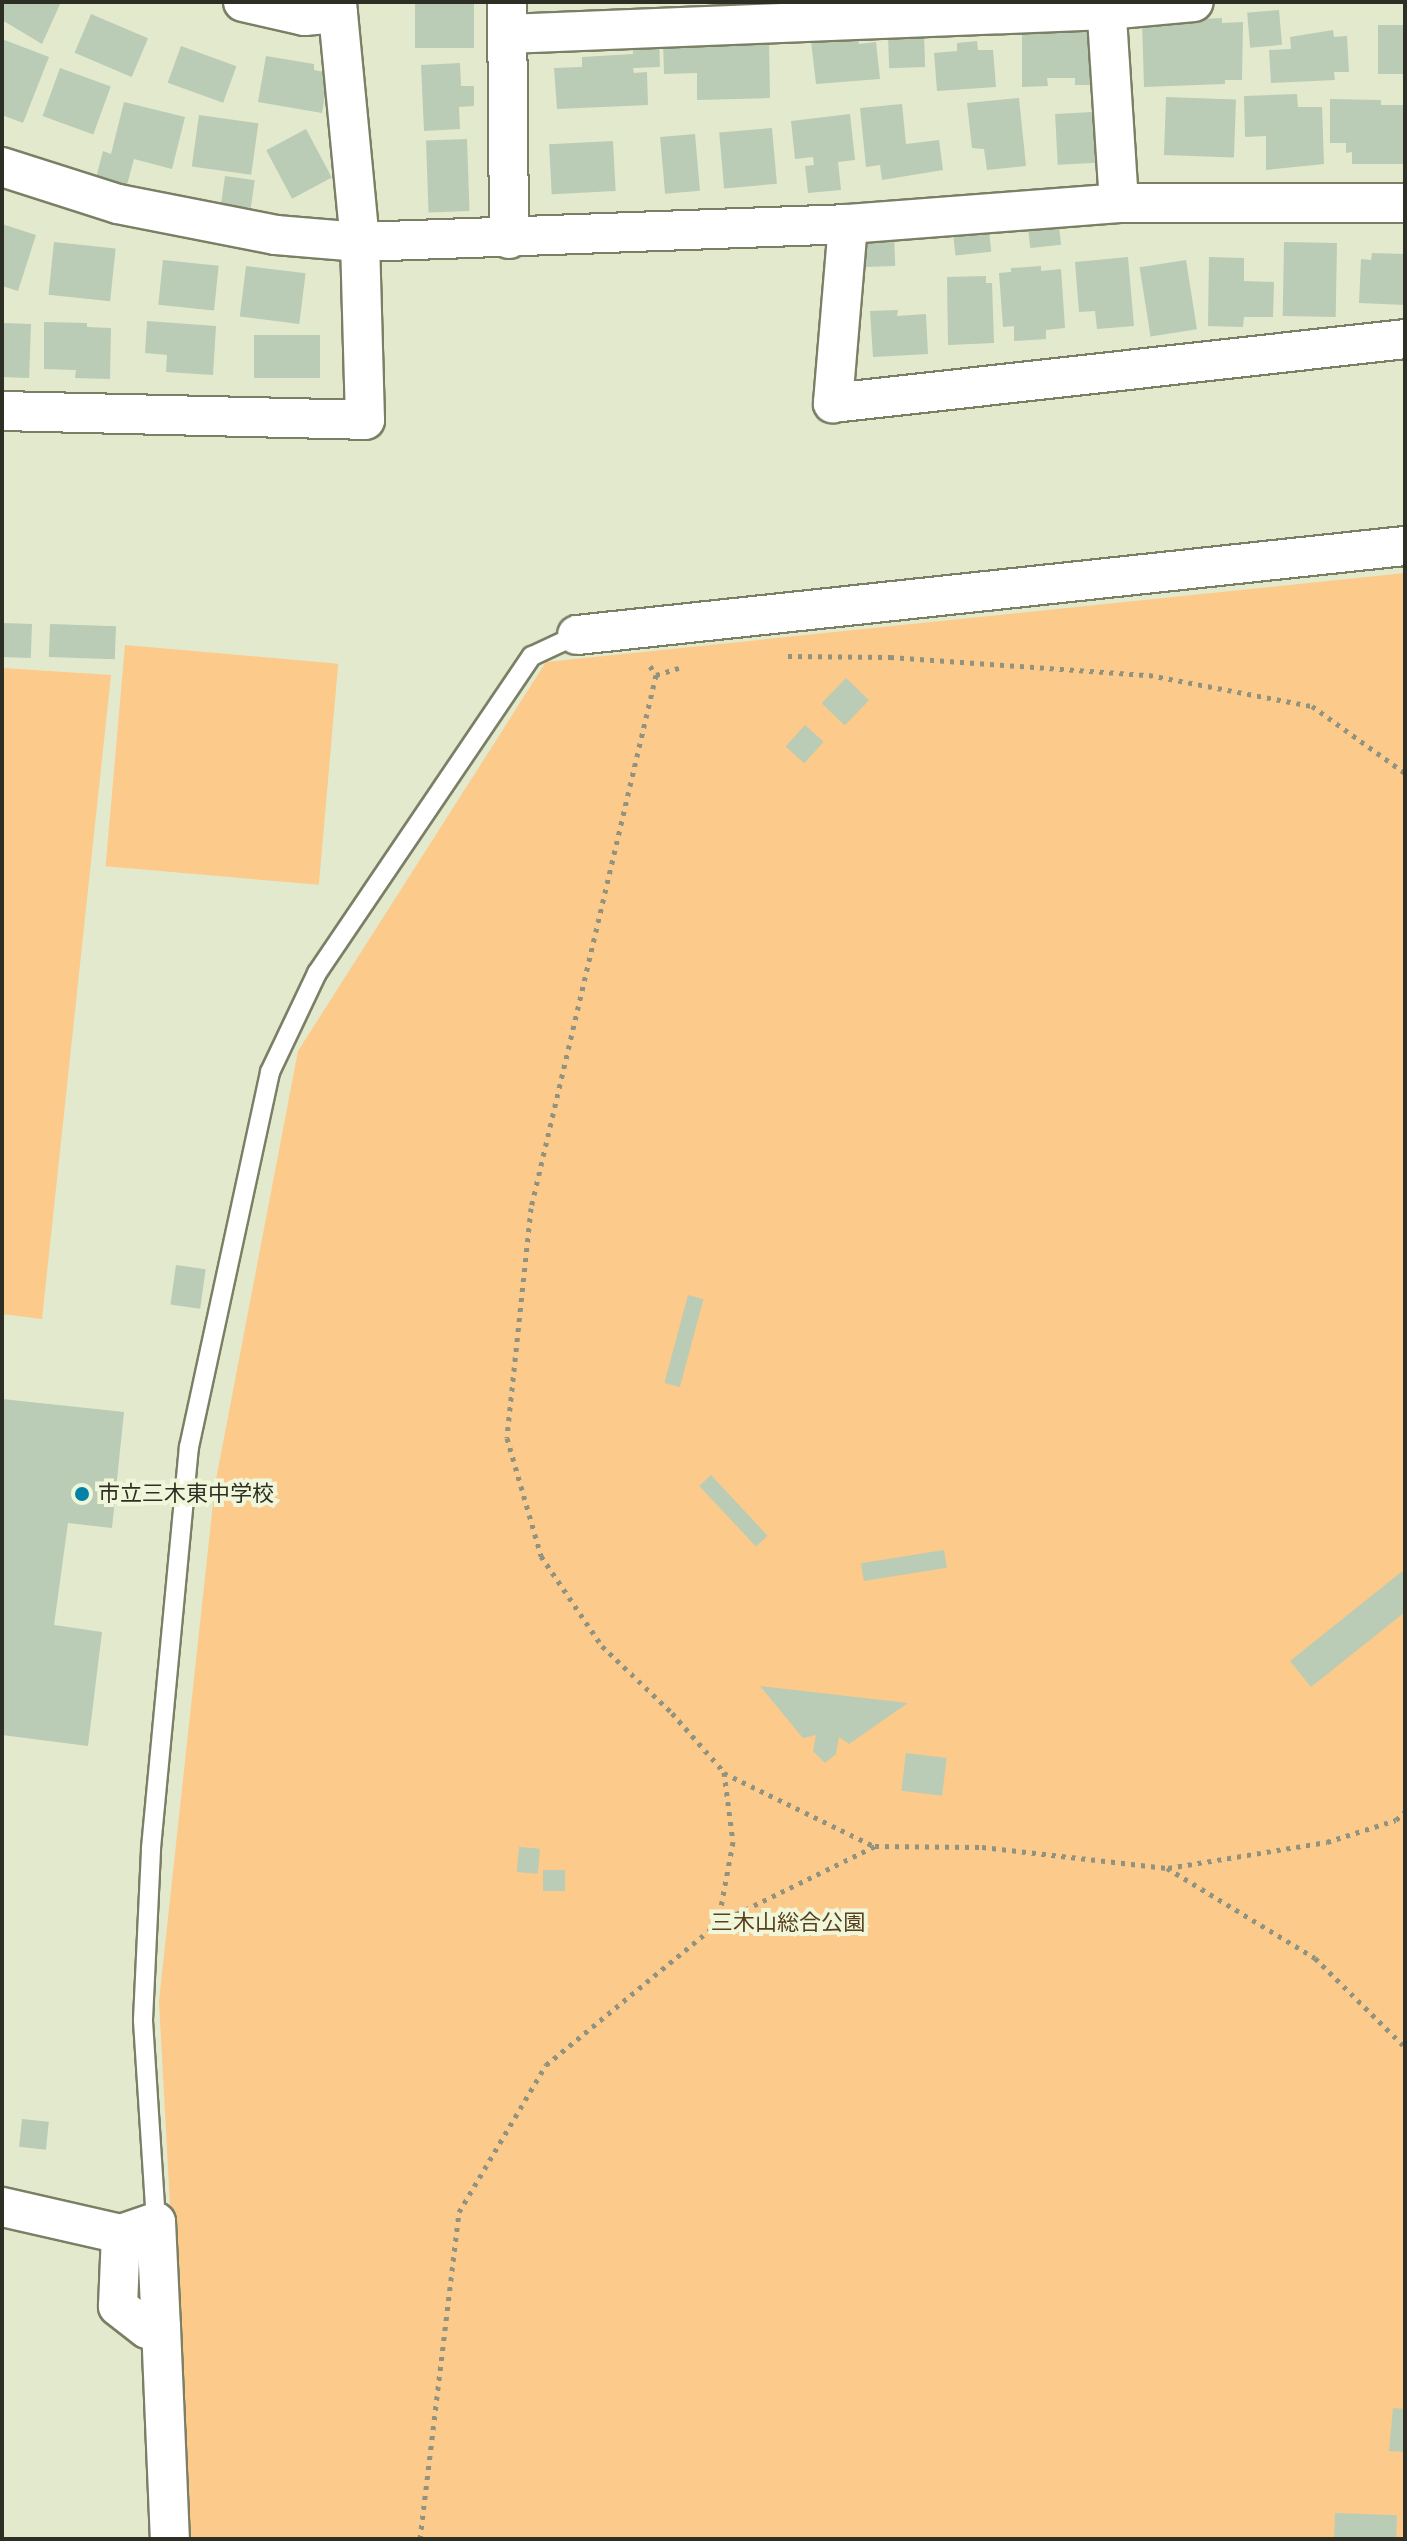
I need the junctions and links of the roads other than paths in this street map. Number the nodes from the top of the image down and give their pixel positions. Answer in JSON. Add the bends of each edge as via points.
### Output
{"nodes":[{"id":1,"x":243,"y":2,"type":"edge"},
{"id":2,"x":1194,"y":2,"type":"edge"},
{"id":3,"x":1106,"y":6,"type":"edge"},
{"id":4,"x":338,"y":8,"type":"edge"},
{"id":5,"x":507,"y":18,"type":"edge"},
{"id":6,"x":2,"y":167,"type":"edge"},
{"id":7,"x":1119,"y":203,"type":"junction"},
{"id":8,"x":1405,"y":203,"type":"edge"},
{"id":9,"x":848,"y":224,"type":"junction"},
{"id":10,"x":509,"y":239,"type":"junction"},
{"id":11,"x":360,"y":242,"type":"junction"},
{"id":12,"x":1405,"y":339,"type":"edge"},
{"id":13,"x":2,"y":411,"type":"edge"},
{"id":14,"x":1405,"y":546,"type":"edge"},
{"id":15,"x":577,"y":635,"type":"joint"},
{"id":16,"x":2,"y":2207,"type":"edge"},
{"id":17,"x":138,"y":2228,"type":"junction"},
{"id":18,"x":170,"y":2539,"type":"edge"}],
"edges":[{"from":1,"to":4,"type":"street","via":[[304,16]]},
{"from":2,"to":3,"type":"street"},
{"from":3,"to":5,"type":"street"},
{"from":3,"to":7,"type":"street"},
{"from":4,"to":11,"type":"street"},
{"from":5,"to":10,"type":"street"},
{"from":6,"to":11,"type":"street","via":[[118,204],[276,235]]},
{"from":7,"to":8,"type":"street"},
{"from":7,"to":9,"type":"street"},
{"from":9,"to":10,"type":"street"},
{"from":9,"to":12,"type":"street","via":[[833,403]]},
{"from":10,"to":11,"type":"street"},
{"from":11,"to":13,"type":"street","via":[[365,420]]},
{"from":14,"to":15,"type":"street"},
{"from":15,"to":17,"type":"lane","via":[[532,656],[317,973],[270,1072],[189,1447],[150,1864]]},
{"from":16,"to":17,"type":"street"},
{"from":17,"to":18,"type":"street","via":[[161,2327]]}]}
